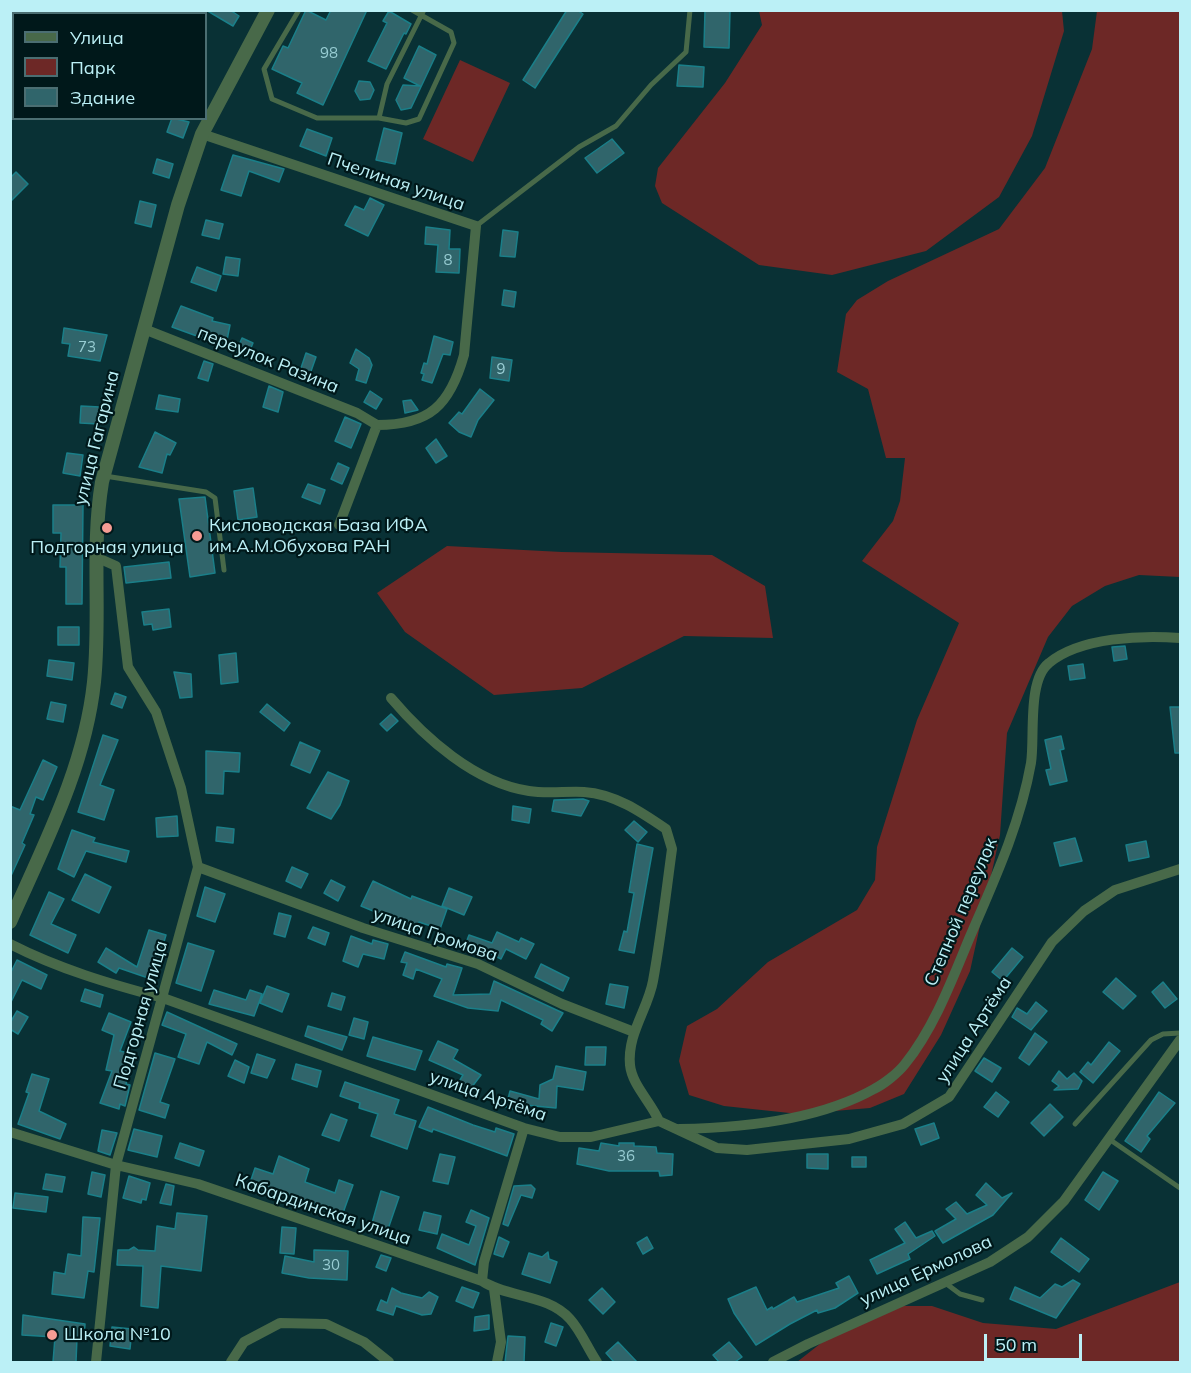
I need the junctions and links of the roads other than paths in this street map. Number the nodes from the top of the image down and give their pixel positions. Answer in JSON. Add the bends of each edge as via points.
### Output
{"nodes":[{"id":1,"x":268,"y":10,"type":"edge"},
{"id":2,"x":299,"y":10,"type":"edge"},
{"id":3,"x":412,"y":10,"type":"edge"},
{"id":4,"x":690,"y":10,"type":"edge"},
{"id":5,"x":423,"y":13,"type":"edge"},
{"id":6,"x":380,"y":118,"type":"junction"},
{"id":7,"x":202,"y":134,"type":"junction"},
{"id":8,"x":476,"y":226,"type":"junction"},
{"id":9,"x":144,"y":328,"type":"junction"},
{"id":10,"x":377,"y":425,"type":"junction"},
{"id":11,"x":104,"y":476,"type":"junction"},
{"id":12,"x":339,"y":525,"type":"dead end"},
{"id":13,"x":98,"y":558,"type":"junction"},
{"id":14,"x":224,"y":570,"type":"dead end"},
{"id":15,"x":1180,"y":638,"type":"edge"},
{"id":16,"x":392,"y":698,"type":"dead end"},
{"id":17,"x":198,"y":867,"type":"junction"},
{"id":18,"x":1180,"y":869,"type":"edge"},
{"id":19,"x":10,"y":922,"type":"edge"},
{"id":20,"x":10,"y":944,"type":"edge"},
{"id":21,"x":163,"y":998,"type":"junction"},
{"id":22,"x":634,"y":1032,"type":"junction"},
{"id":23,"x":1180,"y":1034,"type":"edge"},
{"id":24,"x":1180,"y":1040,"type":"edge"},
{"id":25,"x":659,"y":1121,"type":"junction"},
{"id":26,"x":1075,"y":1124,"type":"dead end"},
{"id":27,"x":524,"y":1128,"type":"junction"},
{"id":28,"x":676,"y":1129,"type":"junction"},
{"id":29,"x":10,"y":1132,"type":"edge"},
{"id":30,"x":1109,"y":1139,"type":"junction"},
{"id":31,"x":116,"y":1165,"type":"junction"},
{"id":32,"x":1180,"y":1188,"type":"edge"},
{"id":33,"x":482,"y":1281,"type":"junction"},
{"id":34,"x":944,"y":1282,"type":"junction"},
{"id":35,"x":494,"y":1289,"type":"junction"},
{"id":36,"x":982,"y":1300,"type":"dead end"},
{"id":37,"x":96,"y":1362,"type":"edge"},
{"id":38,"x":231,"y":1362,"type":"edge"},
{"id":39,"x":389,"y":1362,"type":"edge"},
{"id":40,"x":497,"y":1362,"type":"edge"},
{"id":41,"x":597,"y":1362,"type":"edge"},
{"id":42,"x":773,"y":1362,"type":"edge"}],
"edges":[{"from":1,"to":7,"type":"street","name":"улица Гагарина"},
{"from":2,"to":6,"type":"lane","via":[[264,69],[272,99],[317,118]]},
{"from":3,"to":5,"type":"lane"},
{"from":4,"to":8,"type":"lane","via":[[686,52],[616,126],[579,147]]},
{"from":5,"to":6,"type":"lane","via":[[387,84]]},
{"from":5,"to":6,"type":"lane","via":[[451,32],[454,43],[419,119],[406,123]]},
{"from":7,"to":8,"type":"street","name":"Пчелиная улица"},
{"from":7,"to":9,"type":"street","name":"улица Гагарина"},
{"from":8,"to":10,"type":"street","name":"Пчелиная улица","via":[[464,355],[458,375],[445,400],[425,418],[402,425]]},
{"from":9,"to":10,"type":"street","name":"переулок Разина","via":[[357,413]]},
{"from":9,"to":11,"type":"street","name":"улица Гагарина"},
{"from":10,"to":12,"type":"street"},
{"from":11,"to":13,"type":"street","name":"улица Гагарина","via":[[96,518]]},
{"from":11,"to":14,"type":"lane","via":[[206,492],[215,498]]},
{"from":13,"to":17,"type":"street","name":"Подгорная улица","via":[[116,566],[128,667],[156,712],[181,788]]},
{"from":13,"to":19,"type":"street","name":"улица Гагарина","via":[[97,645],[89,716],[73,776]]},
{"from":15,"to":28,"type":"street","name":"Степной переулок","via":[[1105,640],[1047,663],[1037,684],[1024,802],[958,965],[930,1025],[905,1065],[874,1089],[828,1107],[727,1128]]},
{"from":16,"to":22,"type":"street","via":[[414,725],[486,777],[528,791],[586,792],[612,797],[666,829],[672,849],[653,984]]},
{"from":17,"to":21,"type":"street","name":"Подгорная улица"},
{"from":17,"to":22,"type":"street","name":"улица Громова","via":[[363,928],[478,964],[562,1004]]},
{"from":18,"to":28,"type":"street","name":"улица Артёма","via":[[1115,890],[1084,911],[1052,942],[949,1097],[903,1124],[849,1138],[747,1150],[717,1148]]},
{"from":20,"to":21,"type":"street","name":"улица Артёма","via":[[105,982]]},
{"from":21,"to":27,"type":"street","name":"улица Артёма"},
{"from":21,"to":31,"type":"street","name":"Подгорная улица"},
{"from":22,"to":25,"type":"street","via":[[630,1064],[636,1083]]},
{"from":23,"to":26,"type":"lane","via":[[1163,1034],[1151,1040]]},
{"from":24,"to":30,"type":"street","name":"улица Ермолова"},
{"from":25,"to":27,"type":"street","name":"улица Артёма","via":[[591,1137],[560,1137]]},
{"from":25,"to":28,"type":"street","name":"улица Артёма"},
{"from":27,"to":33,"type":"street","via":[[484,1262]]},
{"from":29,"to":31,"type":"street","name":"Кабардинская улица"},
{"from":30,"to":32,"type":"lane"},
{"from":30,"to":34,"type":"street","name":"улица Ермолова","via":[[1064,1201],[1028,1237],[990,1262]]},
{"from":31,"to":33,"type":"street","name":"Кабардинская улица","via":[[198,1184]]},
{"from":31,"to":37,"type":"street","name":"Подгорная улица"},
{"from":33,"to":35,"type":"street","name":"Кабардинская улица"},
{"from":34,"to":36,"type":"lane","via":[[960,1294]]},
{"from":34,"to":42,"type":"street","name":"улица Ермолова"},
{"from":35,"to":40,"type":"street","via":[[501,1342]]},
{"from":35,"to":41,"type":"street","name":"Кабардинская улица","via":[[550,1305],[570,1319]]},
{"from":38,"to":39,"type":"street","via":[[244,1342],[280,1323],[326,1324],[364,1342]]}]}
